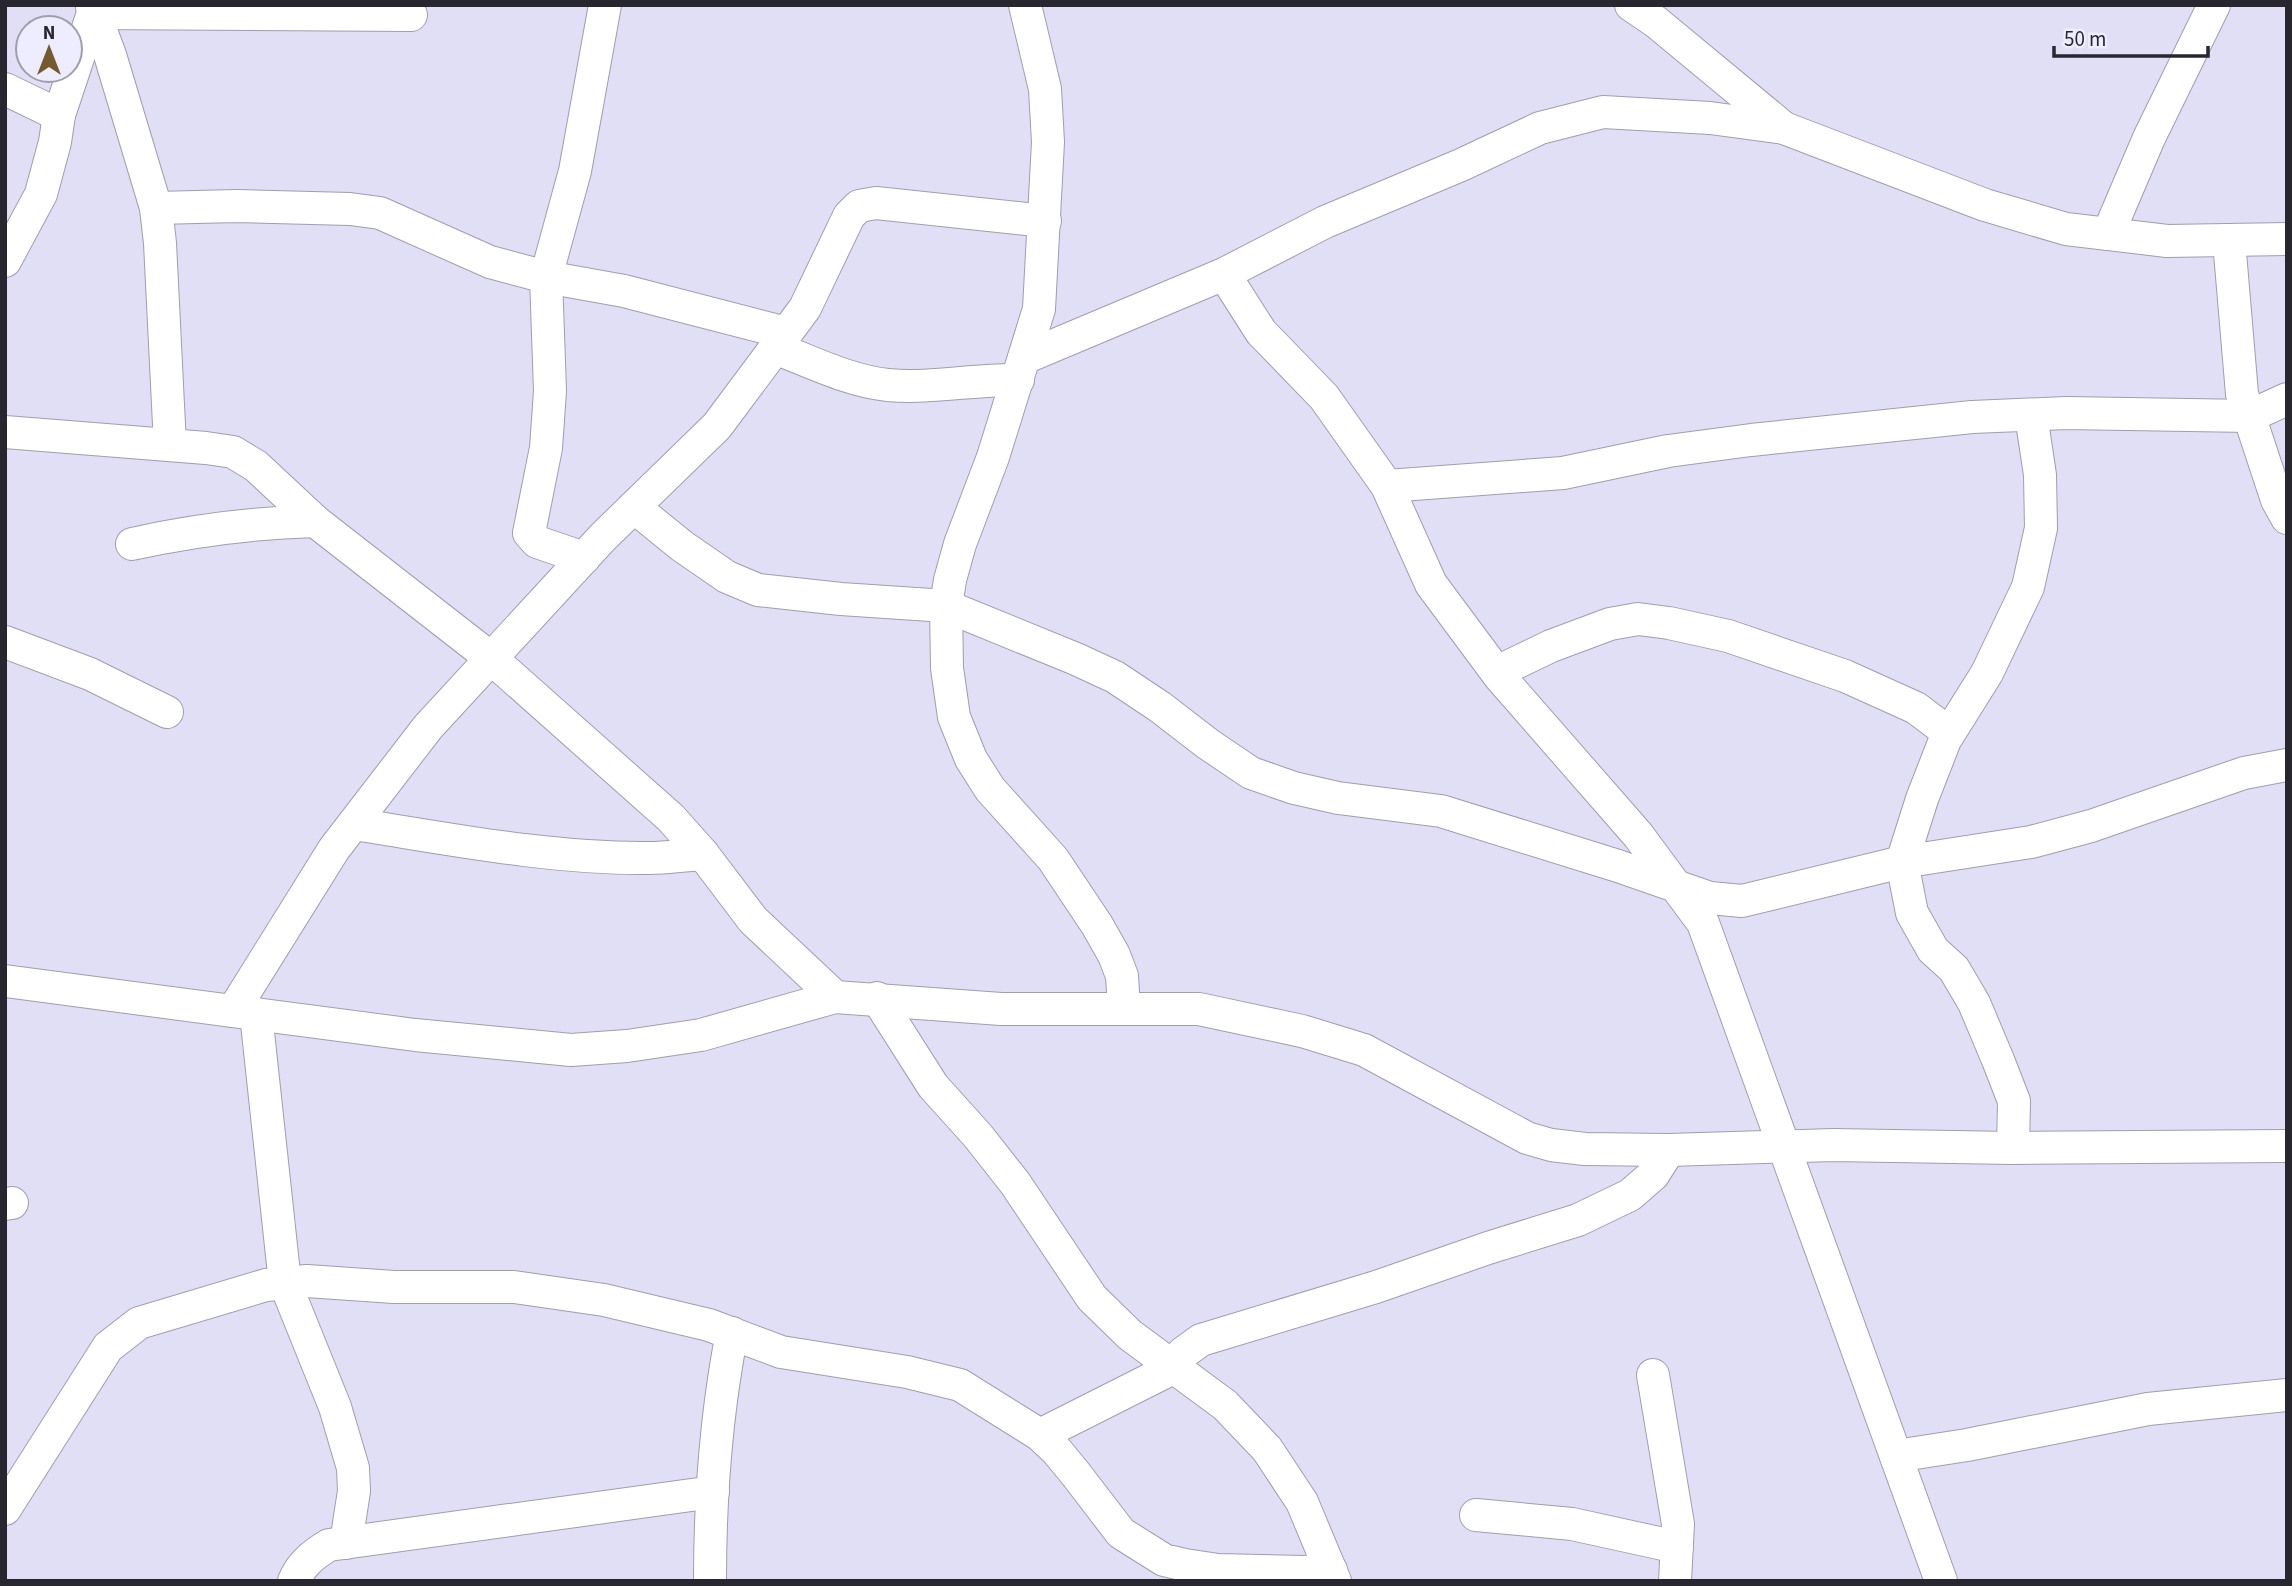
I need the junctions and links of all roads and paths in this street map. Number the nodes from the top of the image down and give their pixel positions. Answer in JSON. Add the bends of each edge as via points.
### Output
{"nodes":[{"id":1,"x":605,"y":5,"type":"edge"},
{"id":2,"x":1025,"y":5,"type":"edge"},
{"id":3,"x":2214,"y":5,"type":"edge"},
{"id":4,"x":92,"y":9,"type":"edge"},
{"id":5,"x":1648,"y":11,"type":"edge"},
{"id":6,"x":411,"y":15,"type":"dead end"},
{"id":7,"x":1729,"y":83,"type":"junction"},
{"id":8,"x":5,"y":89,"type":"edge"},
{"id":9,"x":59,"y":115,"type":"junction"},
{"id":10,"x":1710,"y":118,"type":"junction"},
{"id":11,"x":1784,"y":128,"type":"junction"},
{"id":12,"x":156,"y":208,"type":"junction"},
{"id":13,"x":1045,"y":221,"type":"junction"},
{"id":14,"x":2108,"y":234,"type":"junction"},
{"id":15,"x":2287,"y":239,"type":"edge"},
{"id":16,"x":2229,"y":241,"type":"junction"},
{"id":17,"x":5,"y":261,"type":"edge"},
{"id":18,"x":1224,"y":274,"type":"junction"},
{"id":19,"x":546,"y":277,"type":"junction"},
{"id":20,"x":781,"y":340,"type":"junction"},
{"id":21,"x":1021,"y":369,"type":"junction"},
{"id":22,"x":2287,"y":400,"type":"edge"},
{"id":23,"x":2031,"y":415,"type":"junction"},
{"id":24,"x":2250,"y":416,"type":"junction"},
{"id":25,"x":5,"y":432,"type":"edge"},
{"id":26,"x":170,"y":445,"type":"junction"},
{"id":27,"x":1387,"y":486,"type":"junction"},
{"id":28,"x":634,"y":507,"type":"junction"},
{"id":29,"x":2287,"y":518,"type":"edge"},
{"id":30,"x":315,"y":521,"type":"junction"},
{"id":31,"x":132,"y":544,"type":"dead end"},
{"id":32,"x":584,"y":558,"type":"junction"},
{"id":33,"x":946,"y":607,"type":"junction"},
{"id":34,"x":5,"y":642,"type":"edge"},
{"id":35,"x":492,"y":659,"type":"junction"},
{"id":36,"x":1497,"y":672,"type":"junction"},
{"id":37,"x":167,"y":712,"type":"dead end"},
{"id":38,"x":1950,"y":733,"type":"junction"},
{"id":39,"x":2287,"y":765,"type":"edge"},
{"id":40,"x":354,"y":824,"type":"junction"},
{"id":41,"x":703,"y":854,"type":"junction"},
{"id":42,"x":1902,"y":862,"type":"junction"},
{"id":43,"x":1679,"y":889,"type":"junction"},
{"id":44,"x":5,"y":981,"type":"edge"},
{"id":45,"x":835,"y":997,"type":"junction"},
{"id":46,"x":877,"y":998,"type":"junction"},
{"id":47,"x":1124,"y":1007,"type":"junction"},
{"id":48,"x":244,"y":1012,"type":"junction"},
{"id":49,"x":1784,"y":1145,"type":"junction"},
{"id":50,"x":2287,"y":1146,"type":"edge"},
{"id":51,"x":2013,"y":1148,"type":"junction"},
{"id":52,"x":1669,"y":1150,"type":"junction"},
{"id":53,"x":285,"y":1283,"type":"junction"},
{"id":54,"x":732,"y":1333,"type":"junction"},
{"id":55,"x":1173,"y":1367,"type":"junction"},
{"id":56,"x":1653,"y":1375,"type":"dead end"},
{"id":57,"x":2287,"y":1395,"type":"edge"},
{"id":58,"x":1040,"y":1435,"type":"junction"},
{"id":59,"x":1896,"y":1456,"type":"junction"},
{"id":60,"x":713,"y":1492,"type":"junction"},
{"id":61,"x":5,"y":1509,"type":"edge"},
{"id":62,"x":1476,"y":1515,"type":"dead end"},
{"id":63,"x":345,"y":1543,"type":"junction"},
{"id":64,"x":1677,"y":1547,"type":"junction"},
{"id":65,"x":1161,"y":1570,"type":"edge"},
{"id":66,"x":1333,"y":1576,"type":"edge"},
{"id":67,"x":294,"y":1581,"type":"edge"},
{"id":68,"x":710,"y":1581,"type":"edge"},
{"id":69,"x":1675,"y":1581,"type":"edge"},
{"id":70,"x":1941,"y":1581,"type":"edge"}],
"edges":[{"from":1,"to":19,"type":"street","via":[[575,171]]},
{"from":2,"to":13,"type":"street","via":[[1045,89]]},
{"from":3,"to":14,"type":"street"},
{"from":4,"to":6,"type":"street"},
{"from":4,"to":9,"type":"street"},
{"from":4,"to":12,"type":"street"},
{"from":5,"to":7,"type":"street"},
{"from":7,"to":10,"type":"street"},
{"from":7,"to":11,"type":"street"},
{"from":8,"to":9,"type":"street"},
{"from":9,"to":17,"type":"street","via":[[41,194]]},
{"from":10,"to":11,"type":"street"},
{"from":10,"to":18,"type":"street","via":[[1603,113],[1540,128],[1325,222]]},
{"from":11,"to":14,"type":"street","via":[[1985,205],[2066,229]]},
{"from":12,"to":19,"type":"street","via":[[237,206],[380,213],[491,262]]},
{"from":12,"to":26,"type":"street"},
{"from":13,"to":20,"type":"street","via":[[876,203],[859,206],[849,216],[805,307]]},
{"from":13,"to":21,"type":"street","via":[[1039,309]]},
{"from":14,"to":16,"type":"street","via":[[2167,241]]},
{"from":15,"to":16,"type":"street"},
{"from":16,"to":24,"type":"street","via":[[2242,394]]},
{"from":18,"to":21,"type":"street"},
{"from":18,"to":27,"type":"street","via":[[1261,332],[1324,397]]},
{"from":19,"to":20,"type":"street","via":[[624,291]]},
{"from":19,"to":32,"type":"street","via":[[550,391],[546,448],[528,533],[537,542]]},
{"from":20,"to":21,"type":"street","via":[[867,382],[891,385],[990,379]]},
{"from":20,"to":28,"type":"street","via":[[718,426]]},
{"from":21,"to":33,"type":"street","via":[[960,544]]},
{"from":22,"to":24,"type":"street"},
{"from":23,"to":24,"type":"street"},
{"from":23,"to":27,"type":"street","via":[[1751,440],[1563,473]]},
{"from":23,"to":38,"type":"street","via":[[2040,475],[2041,528],[2028,587],[1987,673]]},
{"from":24,"to":29,"type":"street"},
{"from":25,"to":26,"type":"street"},
{"from":26,"to":30,"type":"street","via":[[233,452],[257,466]]},
{"from":27,"to":36,"type":"street","via":[[1431,584]]},
{"from":28,"to":32,"type":"street"},
{"from":28,"to":33,"type":"street","via":[[727,577],[758,590]]},
{"from":30,"to":31,"type":"street","via":[[255,523]]},
{"from":30,"to":35,"type":"street"},
{"from":32,"to":35,"type":"street"},
{"from":33,"to":43,"type":"street","via":[[1115,677],[1251,773],[1338,797],[1441,811]]},
{"from":33,"to":47,"type":"street","via":[[954,717],[971,759],[990,789],[1053,859],[1097,925],[1122,976]]},
{"from":34,"to":37,"type":"street","via":[[90,674]]},
{"from":35,"to":40,"type":"street","via":[[428,727]]},
{"from":35,"to":41,"type":"street","via":[[671,818]]},
{"from":36,"to":38,"type":"street","via":[[1610,624],[1638,619],[1669,623],[1728,636],[1845,676],[1916,708]]},
{"from":36,"to":43,"type":"street"},
{"from":38,"to":42,"type":"street"},
{"from":39,"to":42,"type":"street","via":[[2244,774],[2043,839]]},
{"from":40,"to":41,"type":"street","via":[[519,849],[649,858]]},
{"from":40,"to":48,"type":"street","via":[[334,849]]},
{"from":41,"to":45,"type":"street","via":[[753,920]]},
{"from":42,"to":43,"type":"street","via":[[1742,901]]},
{"from":42,"to":51,"type":"street","via":[[1912,912],[1933,950],[1954,968],[1974,1003],[2014,1101]]},
{"from":43,"to":49,"type":"street","via":[[1703,923]]},
{"from":44,"to":48,"type":"street"},
{"from":45,"to":46,"type":"street"},
{"from":45,"to":48,"type":"street","via":[[701,1035],[571,1050]]},
{"from":46,"to":47,"type":"street","via":[[1002,1009]]},
{"from":46,"to":55,"type":"street","via":[[933,1086],[1015,1183],[1092,1298],[1130,1335]]},
{"from":47,"to":52,"type":"street","via":[[1199,1009],[1364,1050],[1527,1138],[1552,1145]]},
{"from":48,"to":53,"type":"street"},
{"from":49,"to":51,"type":"street"},
{"from":49,"to":52,"type":"street"},
{"from":49,"to":59,"type":"street"},
{"from":50,"to":51,"type":"street"},
{"from":52,"to":55,"type":"street","via":[[1653,1175],[1630,1195],[1578,1220],[1201,1340]]},
{"from":53,"to":54,"type":"street","via":[[513,1287],[604,1300]]},
{"from":53,"to":61,"type":"street","via":[[139,1323],[108,1347]]},
{"from":53,"to":63,"type":"street","via":[[335,1406],[353,1468]]},
{"from":54,"to":58,"type":"street","via":[[781,1352],[960,1385]]},
{"from":54,"to":60,"type":"street"},
{"from":55,"to":58,"type":"street"},
{"from":55,"to":66,"type":"street","via":[[1225,1405],[1267,1449],[1302,1502]]},
{"from":56,"to":64,"type":"street","via":[[1678,1524]]},
{"from":57,"to":59,"type":"street","via":[[2148,1409]]},
{"from":58,"to":65,"type":"street","via":[[1121,1533]]},
{"from":59,"to":70,"type":"street"},
{"from":60,"to":63,"type":"street"},
{"from":60,"to":68,"type":"street"},
{"from":62,"to":64,"type":"street","via":[[1572,1524]]},
{"from":63,"to":67,"type":"street","via":[[313,1554]]},
{"from":64,"to":69,"type":"street"},
{"from":65,"to":66,"type":"street","via":[[1185,1565]]}]}
